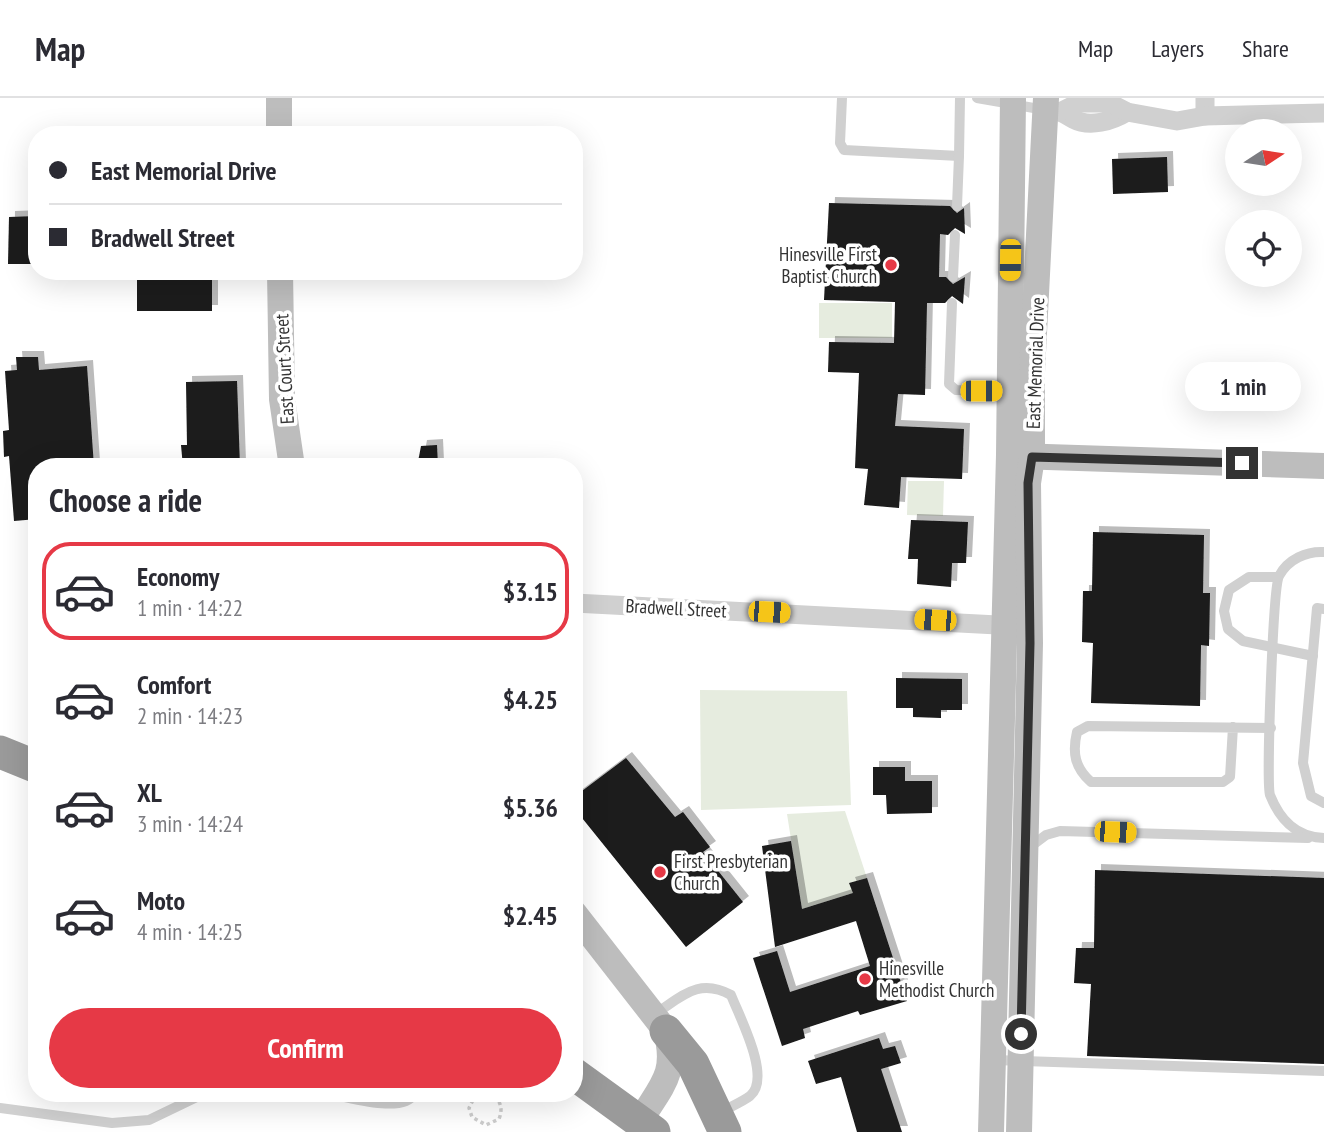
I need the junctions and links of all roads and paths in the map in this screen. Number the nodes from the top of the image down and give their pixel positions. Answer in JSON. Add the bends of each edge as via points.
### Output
{"nodes":[{"id":1,"x":279,"y":98,"type":"edge"},
{"id":2,"x":842,"y":98,"type":"edge"},
{"id":3,"x":960,"y":98,"type":"edge"},
{"id":4,"x":977,"y":98,"type":"edge"},
{"id":5,"x":1013,"y":100,"type":"edge"},
{"id":6,"x":1051,"y":107,"type":"edge"},
{"id":7,"x":1205,"y":107,"type":"edge"},
{"id":8,"x":1324,"y":113,"type":"edge"},
{"id":9,"x":279,"y":126,"type":"edge"},
{"id":10,"x":958,"y":156,"type":"junction"},
{"id":11,"x":957,"y":206,"type":"dead end"},
{"id":12,"x":955,"y":235,"type":"dead end"},
{"id":13,"x":953,"y":277,"type":"dead end"},
{"id":14,"x":280,"y":280,"type":"edge"},
{"id":15,"x":952,"y":303,"type":"dead end"},
{"id":16,"x":1008,"y":391,"type":"junction"},
{"id":17,"x":1020,"y":456,"type":"junction"},
{"id":18,"x":291,"y":458,"type":"edge"},
{"id":19,"x":1324,"y":466,"type":"edge"},
{"id":20,"x":1324,"y":552,"type":"edge"},
{"id":21,"x":1278,"y":577,"type":"junction"},
{"id":22,"x":583,"y":603,"type":"edge"},
{"id":23,"x":1324,"y":608,"type":"edge"},
{"id":24,"x":1016,"y":626,"type":"junction"},
{"id":25,"x":1271,"y":647,"type":"junction"},
{"id":26,"x":1313,"y":656,"type":"junction"},
{"id":27,"x":1233,"y":727,"type":"junction"},
{"id":28,"x":1271,"y":729,"type":"junction"},
{"id":29,"x":0,"y":752,"type":"edge"},
{"id":30,"x":28,"y":763,"type":"edge"},
{"id":31,"x":1324,"y":803,"type":"edge"},
{"id":32,"x":1308,"y":838,"type":"junction"},
{"id":33,"x":1324,"y":838,"type":"edge"},
{"id":34,"x":1025,"y":853,"type":"junction"},
{"id":35,"x":583,"y":925,"type":"edge"},
{"id":36,"x":659,"y":1023,"type":"junction"},
{"id":37,"x":993,"y":1060,"type":"junction"},
{"id":38,"x":1020,"y":1060,"type":"junction"},
{"id":39,"x":1324,"y":1071,"type":"edge"},
{"id":40,"x":583,"y":1080,"type":"edge"},
{"id":41,"x":186,"y":1102,"type":"edge"},
{"id":42,"x":377,"y":1102,"type":"edge"},
{"id":43,"x":405,"y":1102,"type":"edge"},
{"id":44,"x":472,"y":1102,"type":"edge"},
{"id":45,"x":500,"y":1102,"type":"edge"},
{"id":46,"x":0,"y":1108,"type":"edge"},
{"id":47,"x":722,"y":1123,"type":"edge"},
{"id":48,"x":647,"y":1126,"type":"edge"},
{"id":49,"x":991,"y":1132,"type":"edge"},
{"id":50,"x":1019,"y":1132,"type":"edge"}],
"edges":[{"from":1,"to":9,"type":"main road"},
{"from":2,"to":10,"type":"lane","via":[[840,143],[844,150]]},
{"from":3,"to":10,"type":"lane"},
{"from":4,"to":5,"type":"lane"},
{"from":5,"to":6,"type":"lane"},
{"from":5,"to":16,"type":"main road","name":"East Memorial Drive"},
{"from":6,"to":7,"type":"street","via":[[1076,121],[1109,122],[1127,112],[1177,121]]},
{"from":6,"to":17,"type":"main road","name":"East Memorial Drive","via":[[1032,372]]},
{"from":7,"to":8,"type":"street"},
{"from":10,"to":11,"type":"lane"},
{"from":12,"to":13,"type":"lane"},
{"from":14,"to":18,"type":"main road","name":"East Court Street","via":[[282,399]]},
{"from":15,"to":16,"type":"lane","via":[[949,384],[956,390]]},
{"from":16,"to":17,"type":"main road","name":"East Memorial Drive"},
{"from":17,"to":19,"type":"main road"},
{"from":17,"to":24,"type":"main road","name":"East Memorial Drive"},
{"from":20,"to":21,"type":"lane","via":[[1312,551],[1294,560]]},
{"from":21,"to":25,"type":"lane"},
{"from":21,"to":25,"type":"lane","via":[[1249,577],[1229,590],[1224,611],[1228,629],[1243,640]]},
{"from":22,"to":24,"type":"street","name":"Bradwell Street"},
{"from":23,"to":26,"type":"lane","via":[[1317,608]]},
{"from":24,"to":34,"type":"main road","name":"East Memorial Drive"},
{"from":24,"to":37,"type":"main road","name":"East Memorial Drive"},
{"from":25,"to":26,"type":"lane"},
{"from":25,"to":28,"type":"lane"},
{"from":26,"to":31,"type":"lane","via":[[1303,763],[1311,796]]},
{"from":27,"to":27,"type":"lane","via":[[1088,726],[1077,732],[1076,762],[1091,782],[1223,782],[1230,777]]},
{"from":27,"to":28,"type":"lane"},
{"from":28,"to":32,"type":"lane","via":[[1269,792],[1282,821]]},
{"from":29,"to":30,"type":"highway"},
{"from":32,"to":33,"type":"lane"},
{"from":32,"to":34,"type":"lane","via":[[1060,831],[1037,841]]},
{"from":34,"to":38,"type":"main road","name":"East Memorial Drive"},
{"from":35,"to":36,"type":"main road"},
{"from":36,"to":47,"type":"highway","via":[[693,1064]]},
{"from":36,"to":47,"type":"lane","via":[[703,985],[731,995],[758,1066],[759,1082]]},
{"from":36,"to":48,"type":"main road","via":[[672,1053],[669,1073]]},
{"from":37,"to":38,"type":"lane"},
{"from":37,"to":49,"type":"main road","name":"East Memorial Drive"},
{"from":38,"to":39,"type":"lane"},
{"from":38,"to":50,"type":"main road","name":"East Memorial Drive"},
{"from":40,"to":48,"type":"highway"},
{"from":41,"to":46,"type":"lane","via":[[149,1120],[112,1123]]},
{"from":42,"to":43,"type":"lane"},
{"from":44,"to":45,"type":"path","via":[[472,1117],[486,1125],[499,1119]]}]}
